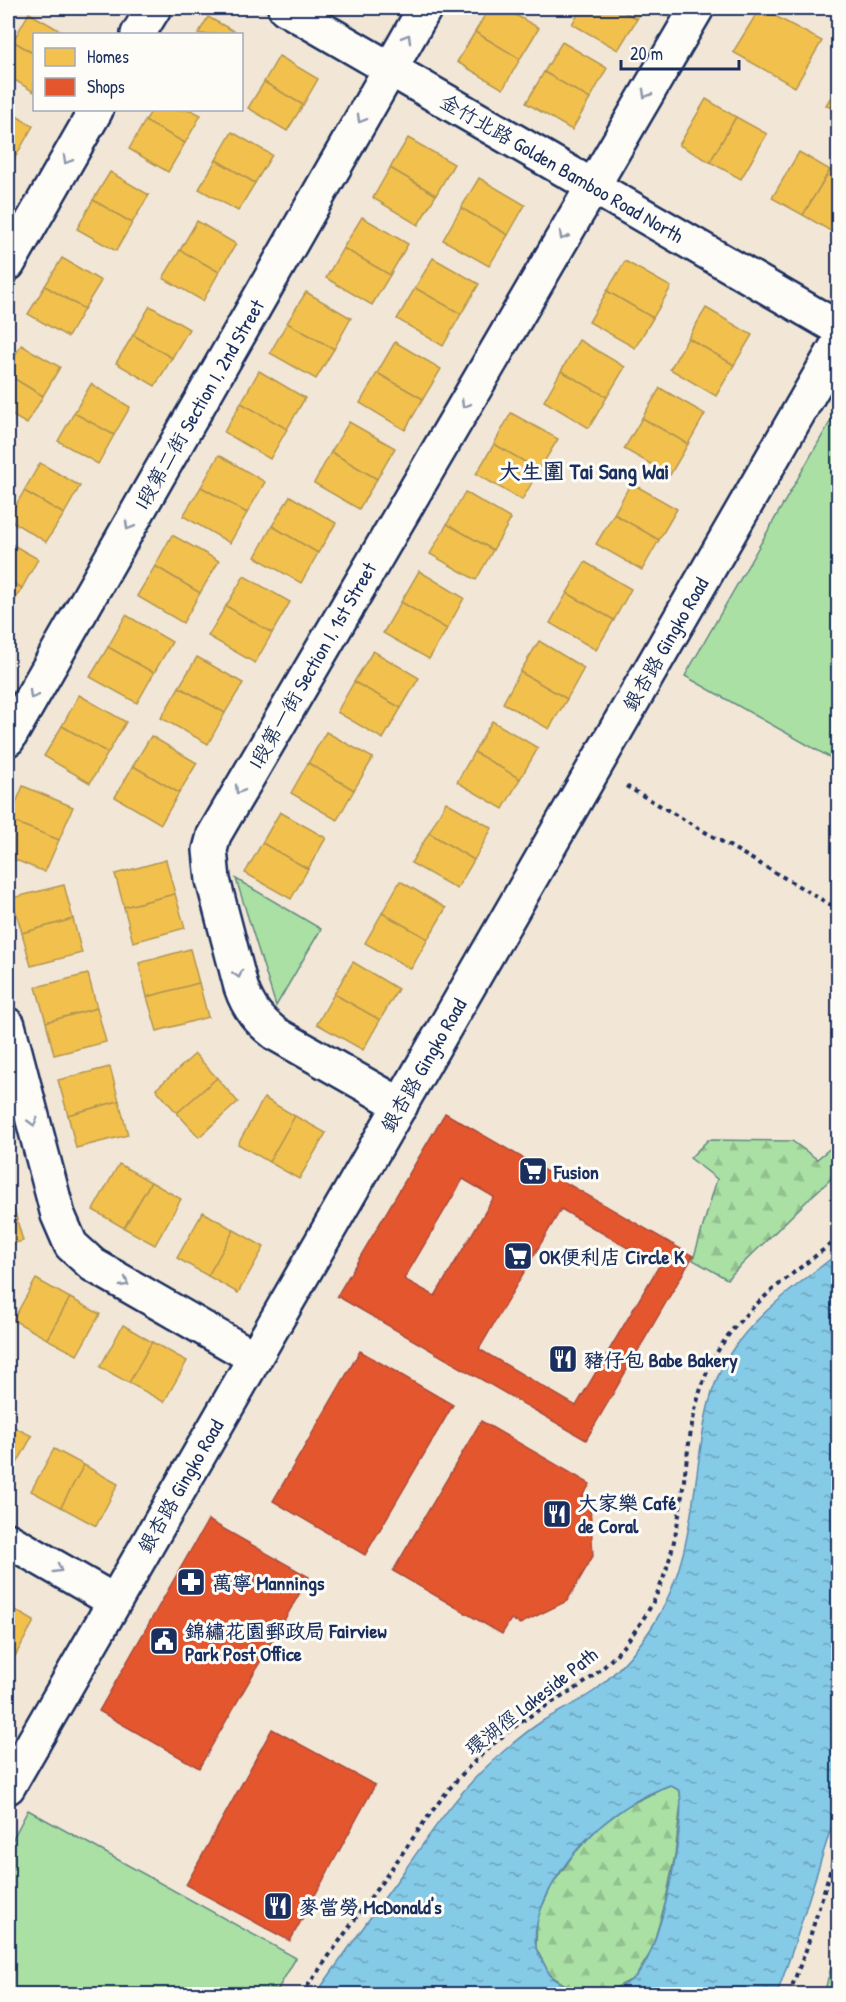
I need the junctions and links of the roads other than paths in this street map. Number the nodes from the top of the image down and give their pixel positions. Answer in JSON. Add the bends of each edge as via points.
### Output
{"nodes":[{"id":1,"x":154,"y":8,"type":"edge"},
{"id":2,"x":285,"y":8,"type":"edge"},
{"id":3,"x":425,"y":8,"type":"edge"},
{"id":4,"x":697,"y":8,"type":"edge"},
{"id":5,"x":139,"y":33,"type":"edge"},
{"id":6,"x":390,"y":68,"type":"junction"},
{"id":7,"x":95,"y":111,"type":"edge"},
{"id":8,"x":593,"y":185,"type":"junction"},
{"id":9,"x":8,"y":264,"type":"edge"},
{"id":10,"x":838,"y":328,"type":"edge"},
{"id":11,"x":838,"y":344,"type":"edge"},
{"id":12,"x":8,"y":739,"type":"edge"},
{"id":13,"x":8,"y":1025,"type":"edge"},
{"id":14,"x":400,"y":1105,"type":"junction"},
{"id":15,"x":255,"y":1358,"type":"junction"},
{"id":16,"x":8,"y":1540,"type":"edge"},
{"id":17,"x":114,"y":1601,"type":"junction"},
{"id":18,"x":8,"y":1787,"type":"edge"}],
"edges":[{"from":1,"to":5,"type":"street"},
{"from":2,"to":6,"type":"street","name":"金竹北路 Golden Bamboo Road North"},
{"from":6,"to":3,"type":"street","name":"I段第二街 Section I, 2nd Street","one_way":true},
{"from":4,"to":8,"type":"street","name":"I段第一街 Section I, 1st Street","one_way":true},
{"from":6,"to":8,"type":"street","name":"金竹北路 Golden Bamboo Road North"},
{"from":6,"to":12,"type":"street","name":"I段第二街 Section I, 2nd Street","one_way":true},
{"from":7,"to":9,"type":"street","one_way":true},
{"from":8,"to":10,"type":"street","name":"金竹北路 Golden Bamboo Road North"},
{"from":8,"to":14,"type":"street","name":"I段第一街 Section I, 1st Street","one_way":true,"via":[[220,822],[210,850],[213,880],[230,944],[246,1001],[254,1014],[276,1034]]},
{"from":11,"to":14,"type":"street","name":"銀杏路 Gingko Road"},
{"from":13,"to":15,"type":"street","one_way":true,"via":[[58,1215],[71,1245],[93,1265]]},
{"from":14,"to":15,"type":"street","name":"銀杏路 Gingko Road"},
{"from":15,"to":17,"type":"street","name":"銀杏路 Gingko Road"},
{"from":16,"to":17,"type":"street","one_way":true},
{"from":17,"to":18,"type":"street","name":"銀杏路 Gingko Road"}]}
